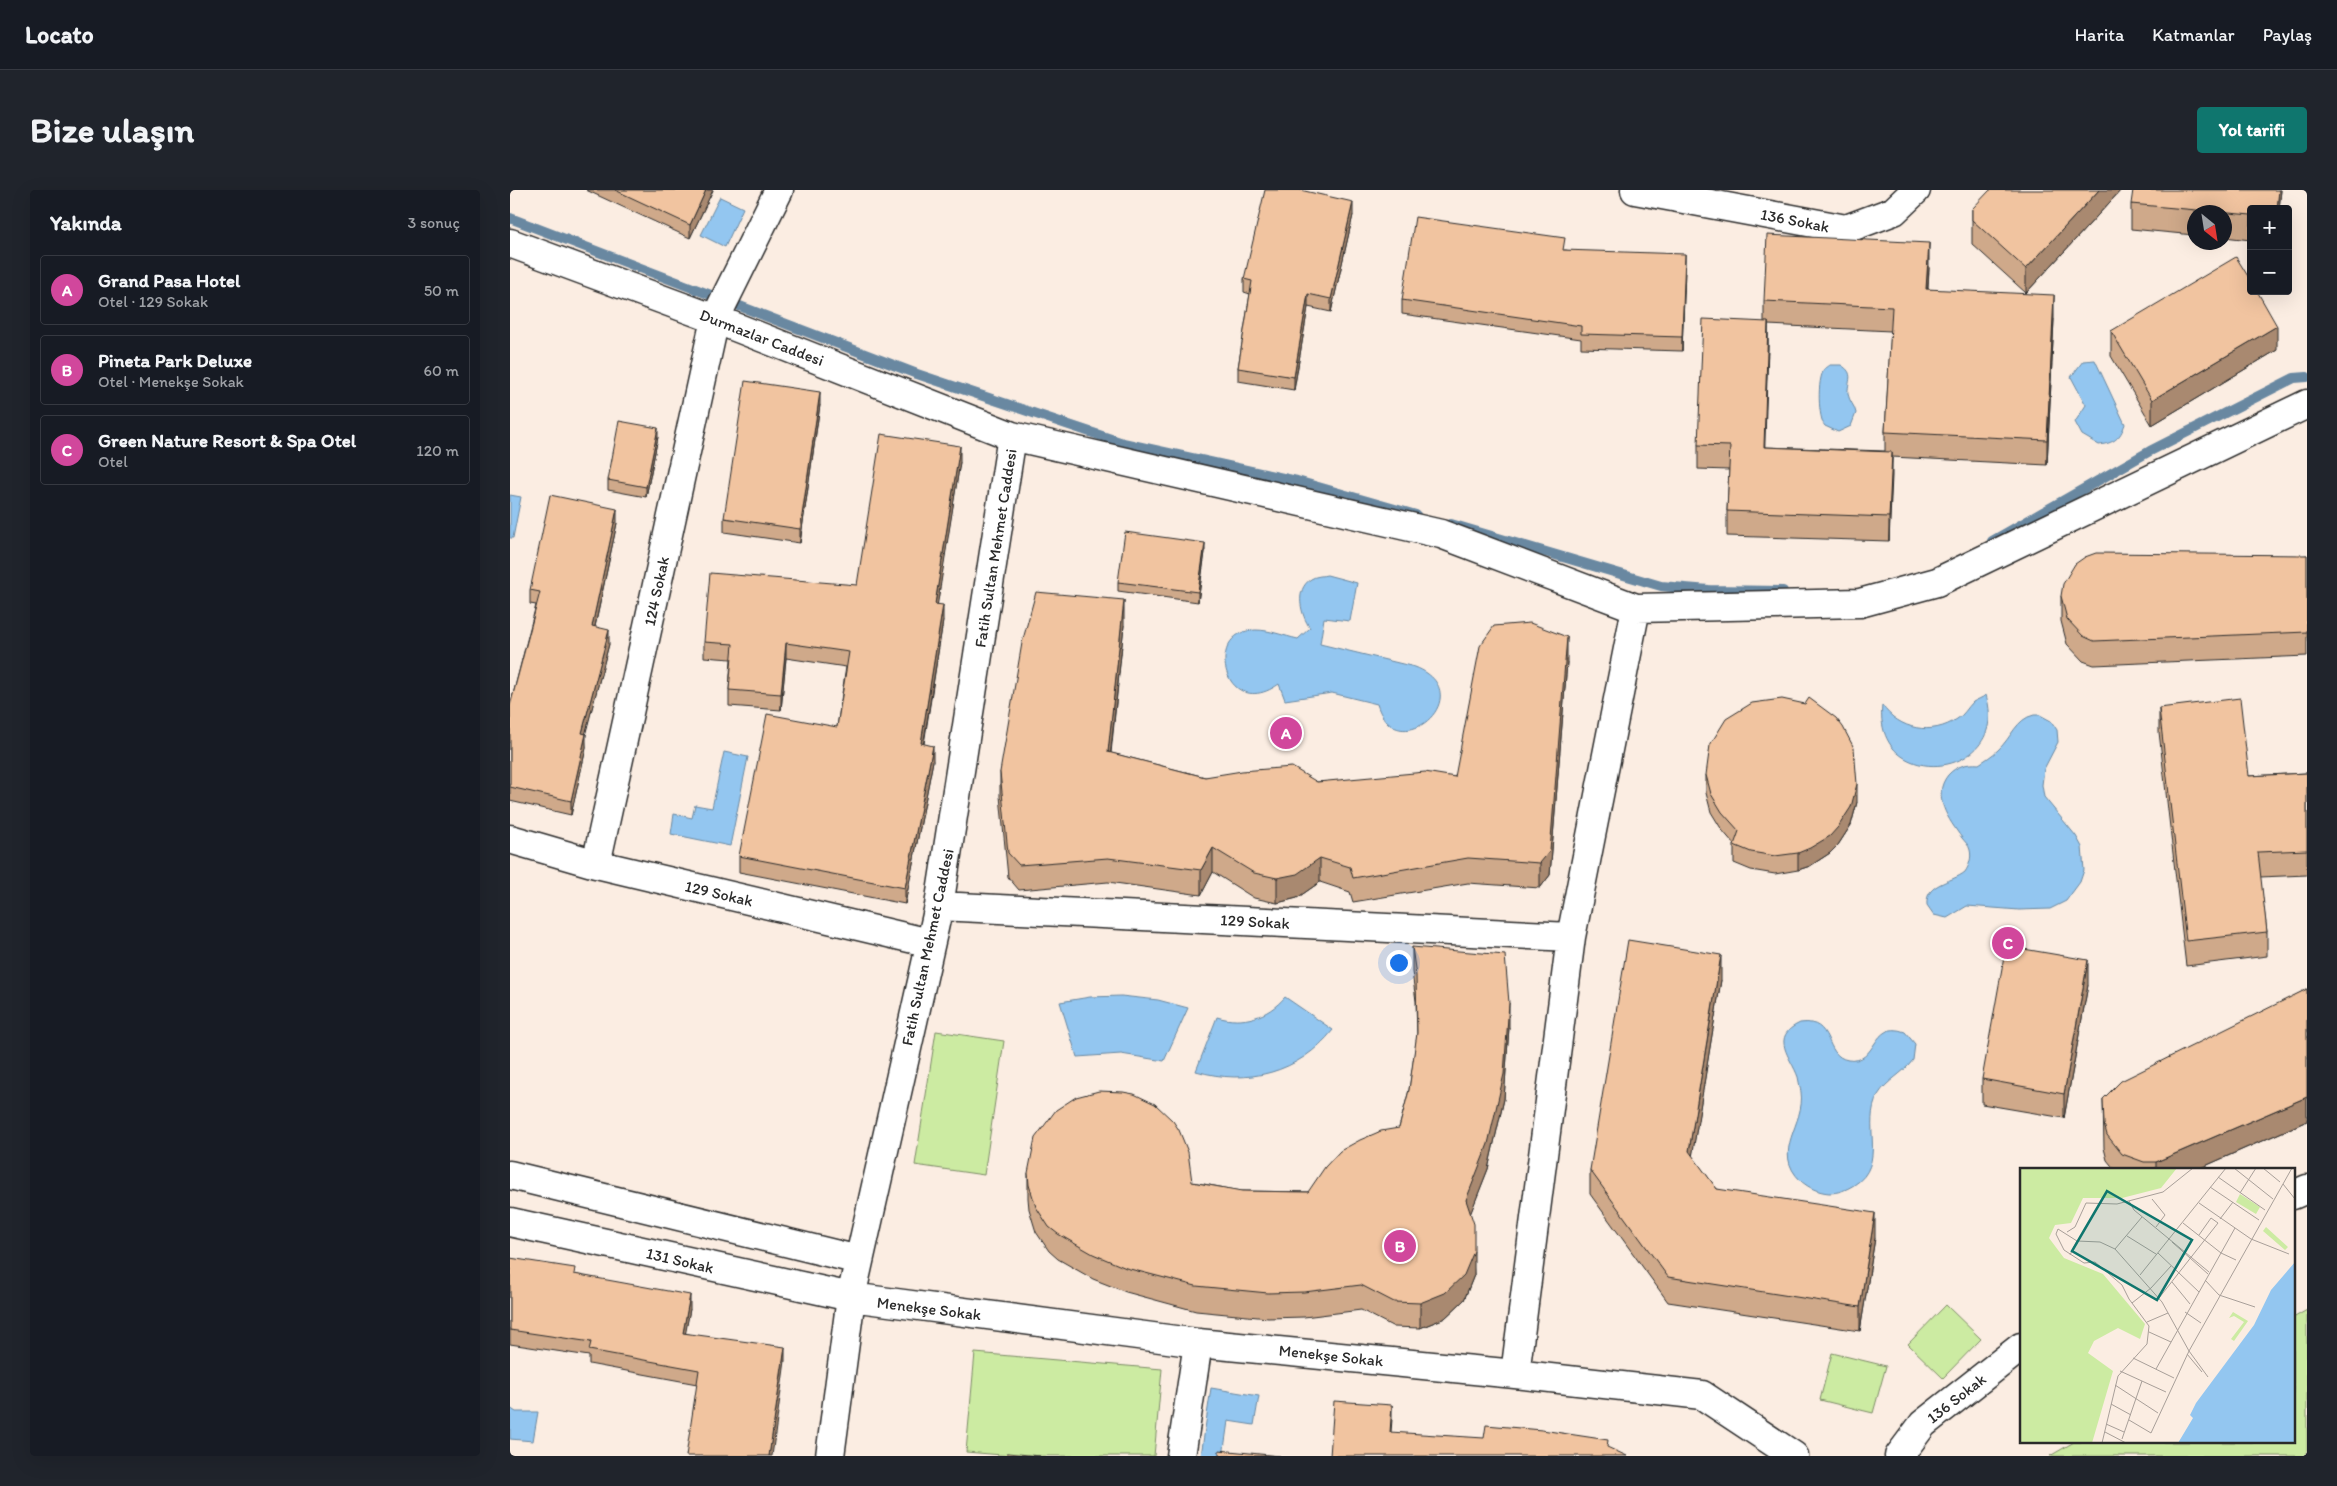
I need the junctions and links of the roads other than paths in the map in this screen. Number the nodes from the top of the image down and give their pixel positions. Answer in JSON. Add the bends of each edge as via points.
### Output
{"nodes":[{"id":1,"x":779,"y":190,"type":"edge"},
{"id":2,"x":1635,"y":190,"type":"edge"},
{"id":3,"x":1916,"y":190,"type":"edge"},
{"id":4,"x":510,"y":243,"type":"edge"},
{"id":5,"x":715,"y":319,"type":"junction"},
{"id":6,"x":2307,"y":404,"type":"edge"},
{"id":7,"x":1012,"y":436,"type":"junction"},
{"id":8,"x":1636,"y":608,"type":"junction"},
{"id":9,"x":510,"y":839,"type":"edge"},
{"id":10,"x":596,"y":864,"type":"junction"},
{"id":11,"x":939,"y":906,"type":"junction"},
{"id":12,"x":1571,"y":937,"type":"junction"},
{"id":13,"x":930,"y":943,"type":"junction"},
{"id":14,"x":510,"y":1175,"type":"edge"},
{"id":15,"x":2307,"y":1189,"type":"edge"},
{"id":16,"x":2294,"y":1195,"type":"edge"},
{"id":17,"x":510,"y":1222,"type":"edge"},
{"id":18,"x":859,"y":1260,"type":"junction"},
{"id":19,"x":851,"y":1298,"type":"junction"},
{"id":20,"x":1198,"y":1342,"type":"junction"},
{"id":21,"x":2020,"y":1348,"type":"edge"},
{"id":22,"x":1515,"y":1374,"type":"junction"},
{"id":23,"x":830,"y":1456,"type":"edge"},
{"id":24,"x":1181,"y":1456,"type":"edge"},
{"id":25,"x":1794,"y":1456,"type":"edge"},
{"id":26,"x":1899,"y":1456,"type":"edge"}],
"edges":[{"from":1,"to":5,"type":"street","name":"124 Sokak"},
{"from":2,"to":3,"type":"street","name":"136 Sokak","via":[[1846,229],[1894,211]]},
{"from":4,"to":5,"type":"street","name":"Durmazlar Caddesi"},
{"from":5,"to":7,"type":"street","name":"Durmazlar Caddesi"},
{"from":5,"to":10,"type":"street","name":"124 Sokak"},
{"from":6,"to":8,"type":"street","via":[[1937,582],[1860,603]]},
{"from":7,"to":8,"type":"street","name":"Durmazlar Caddesi","via":[[1441,534]]},
{"from":7,"to":11,"type":"street","name":"Fatih Sultan Mehmet Caddesi"},
{"from":8,"to":12,"type":"street"},
{"from":9,"to":10,"type":"street","name":"129 Sokak"},
{"from":10,"to":13,"type":"street","name":"129 Sokak"},
{"from":11,"to":12,"type":"street","name":"129 Sokak"},
{"from":11,"to":13,"type":"street","name":"Fatih Sultan Mehmet Caddesi"},
{"from":12,"to":22,"type":"street"},
{"from":13,"to":18,"type":"street","name":"Fatih Sultan Mehmet Caddesi"},
{"from":14,"to":18,"type":"street"},
{"from":15,"to":16,"type":"street"},
{"from":17,"to":19,"type":"street","name":"131 Sokak"},
{"from":18,"to":19,"type":"street","name":"Fatih Sultan Mehmet Caddesi"},
{"from":19,"to":20,"type":"street","name":"Menekşe Sokak"},
{"from":19,"to":23,"type":"street","name":"Fatih Sultan Mehmet Caddesi"},
{"from":20,"to":22,"type":"street","name":"Menekşe Sokak"},
{"from":20,"to":24,"type":"street"},
{"from":21,"to":26,"type":"street","name":"136 Sokak","via":[[1922,1424]]},
{"from":22,"to":25,"type":"street","name":"Menekşe Sokak","via":[[1702,1395]]}]}
